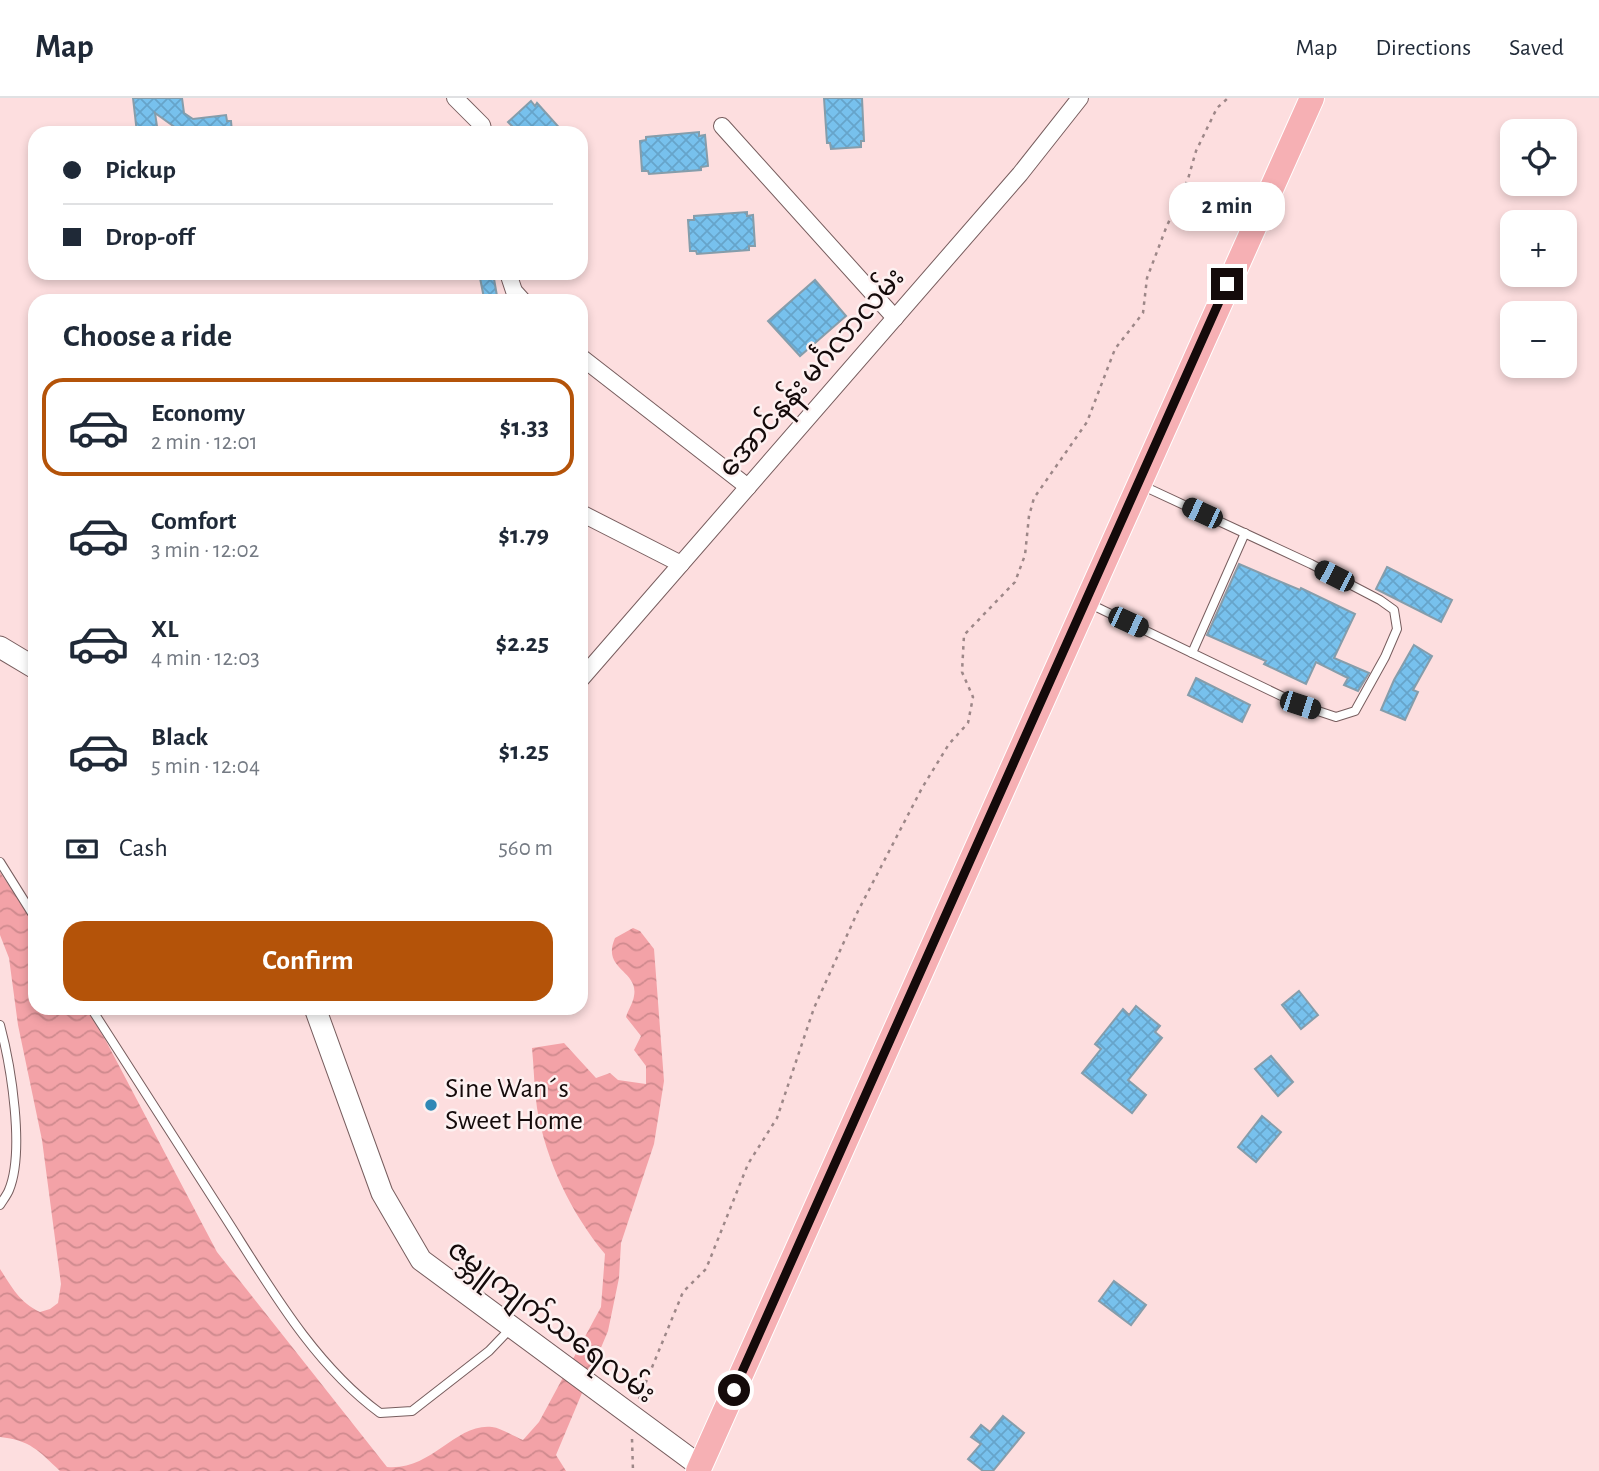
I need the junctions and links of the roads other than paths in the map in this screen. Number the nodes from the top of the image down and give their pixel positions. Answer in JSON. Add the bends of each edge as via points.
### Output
{"nodes":[{"id":1,"x":454,"y":98,"type":"edge"},
{"id":2,"x":1080,"y":98,"type":"edge"},
{"id":3,"x":1312,"y":98,"type":"edge"},
{"id":4,"x":482,"y":126,"type":"edge"},
{"id":5,"x":722,"y":126,"type":"dead end"},
{"id":6,"x":895,"y":318,"type":"junction"},
{"id":7,"x":588,"y":362,"type":"edge"},
{"id":8,"x":1138,"y":484,"type":"junction"},
{"id":9,"x":748,"y":487,"type":"junction"},
{"id":10,"x":588,"y":517,"type":"edge"},
{"id":11,"x":1245,"y":533,"type":"junction"},
{"id":12,"x":681,"y":564,"type":"junction"},
{"id":13,"x":1086,"y":602,"type":"junction"},
{"id":14,"x":0,"y":647,"type":"edge"},
{"id":15,"x":1192,"y":653,"type":"junction"},
{"id":16,"x":28,"y":664,"type":"edge"},
{"id":17,"x":588,"y":671,"type":"edge"},
{"id":18,"x":0,"y":862,"type":"edge"},
{"id":19,"x":28,"y":907,"type":"edge"},
{"id":20,"x":95,"y":1015,"type":"edge"},
{"id":21,"x":317,"y":1015,"type":"edge"},
{"id":22,"x":0,"y":1026,"type":"edge"},
{"id":23,"x":0,"y":1205,"type":"edge"},
{"id":24,"x":511,"y":1328,"type":"junction"},
{"id":25,"x":699,"y":1469,"type":"edge"}],
"edges":[{"from":1,"to":4,"type":"street"},
{"from":2,"to":6,"type":"street","name":"အောင်နန်း မင်္ဂလာလမ်း"},
{"from":3,"to":8,"type":"highway"},
{"from":5,"to":6,"type":"street"},
{"from":6,"to":9,"type":"street","name":"အောင်နန်း မင်္ဂလာလမ်း"},
{"from":7,"to":9,"type":"street"},
{"from":8,"to":11,"type":"lane"},
{"from":8,"to":13,"type":"highway"},
{"from":9,"to":12,"type":"street","name":"အောင်နန်း မင်္ဂလာလမ်း"},
{"from":10,"to":12,"type":"street"},
{"from":11,"to":15,"type":"lane"},
{"from":11,"to":15,"type":"lane","via":[[1394,610],[1397,629],[1385,657],[1355,711],[1336,717],[1300,705]]},
{"from":12,"to":17,"type":"street","name":"အောင်နန်း မင်္ဂလာလမ်း"},
{"from":13,"to":15,"type":"lane"},
{"from":13,"to":25,"type":"highway"},
{"from":14,"to":16,"type":"main road"},
{"from":18,"to":19,"type":"lane"},
{"from":20,"to":24,"type":"lane","via":[[259,1275],[356,1395],[380,1413],[412,1410],[489,1351]]},
{"from":21,"to":24,"type":"main road","name":"ဇမ္ဘူကျက်သရေလမ်း","via":[[382,1193],[421,1259]]},
{"from":22,"to":23,"type":"lane","via":[[13,1082],[15,1134],[9,1191]]},
{"from":24,"to":25,"type":"main road","name":"ဇမ္ဘူကျက်သရေလမ်း"}]}
